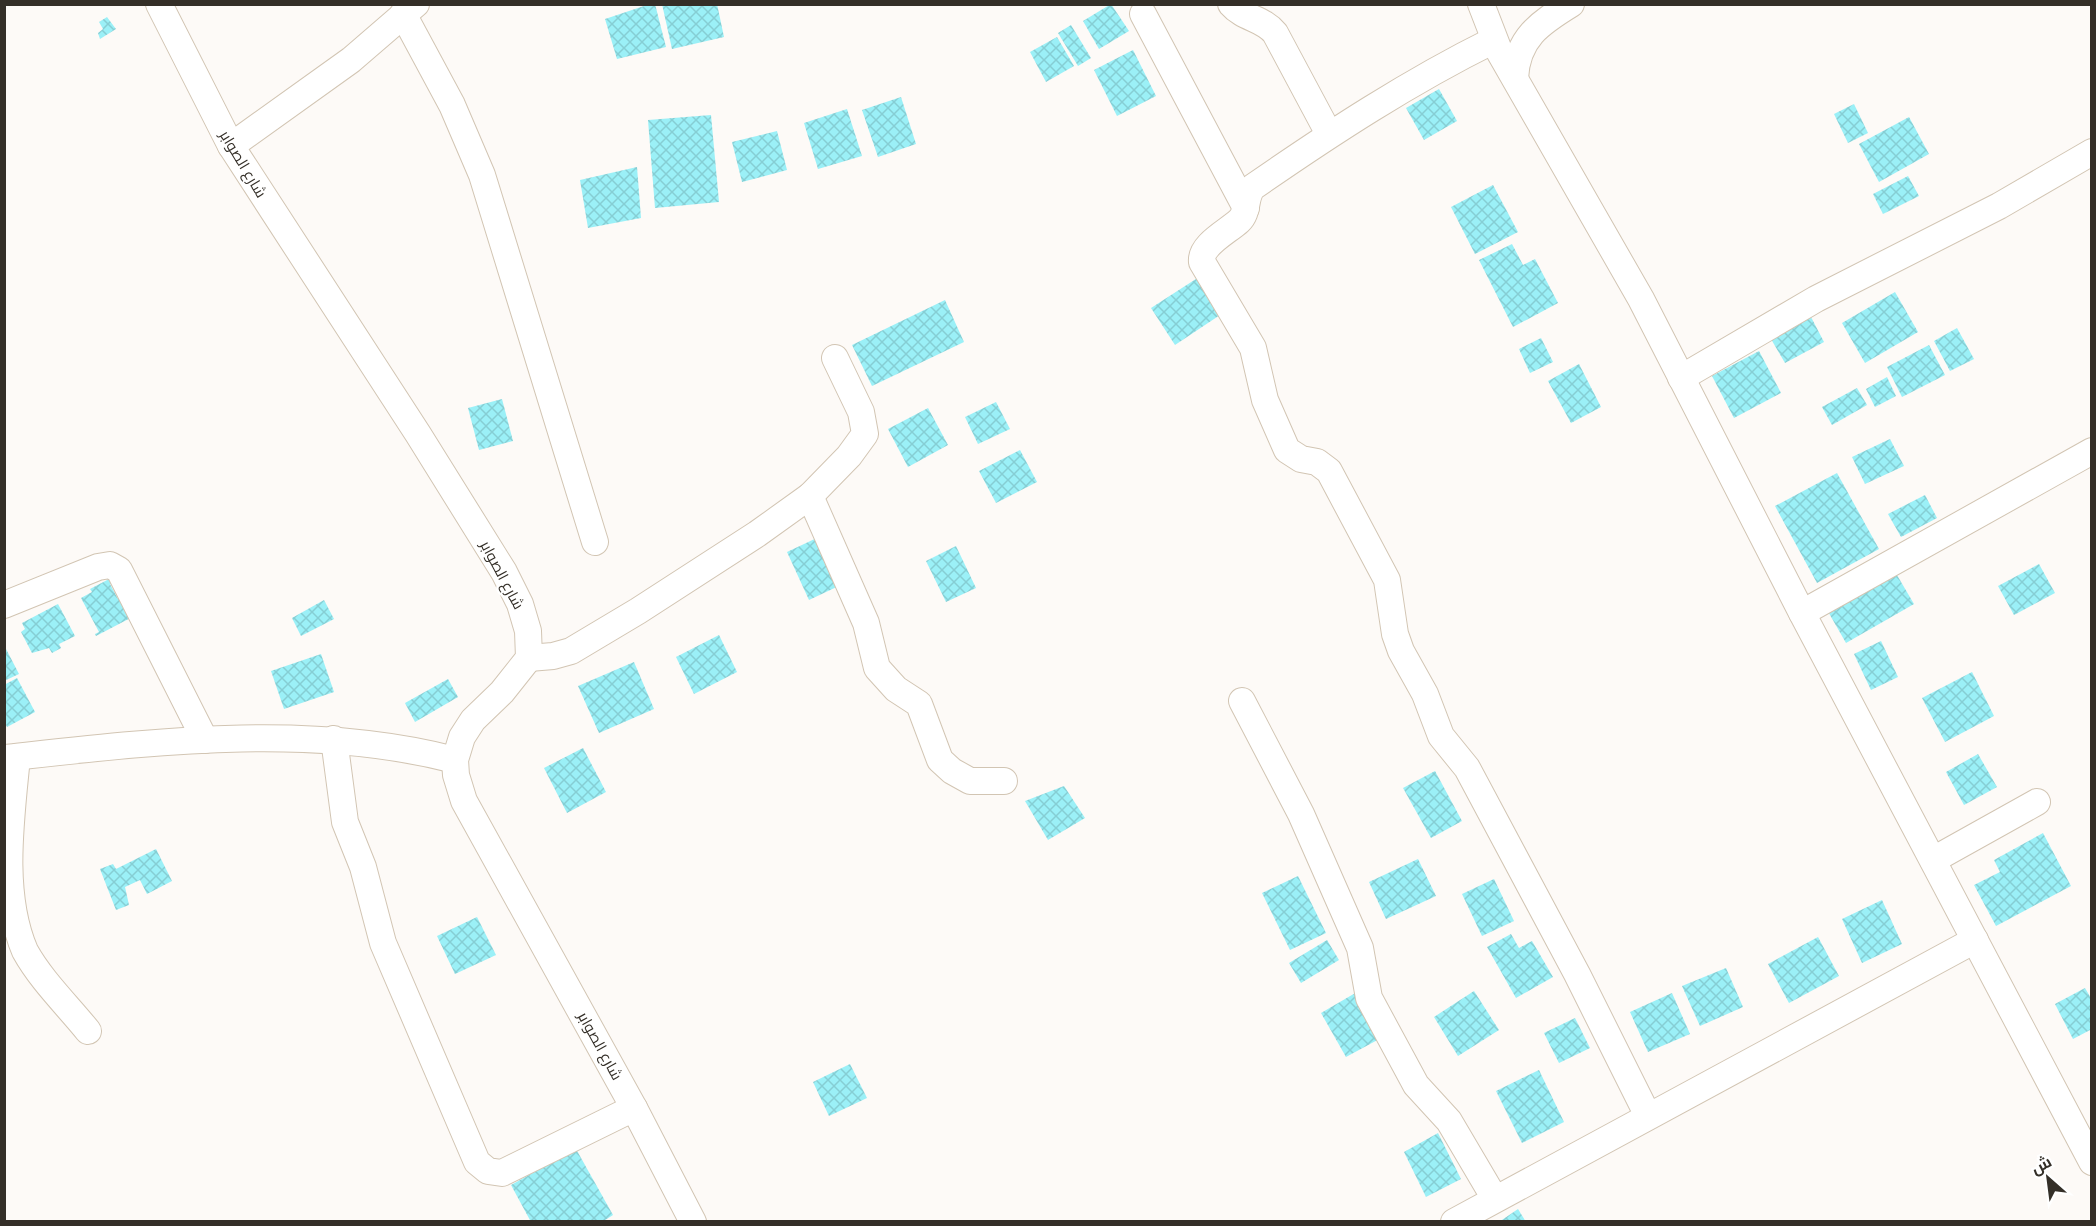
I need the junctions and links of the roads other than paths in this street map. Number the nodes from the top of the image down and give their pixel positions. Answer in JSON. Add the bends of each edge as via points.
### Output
{"nodes":[{"id":1,"x":159,"y":4,"type":"edge"},
{"id":2,"x":1231,"y":4,"type":"edge"},
{"id":3,"x":1480,"y":4,"type":"edge"},
{"id":4,"x":1571,"y":4,"type":"edge"},
{"id":5,"x":410,"y":9,"type":"edge"},
{"id":6,"x":1143,"y":14,"type":"dead end"},
{"id":7,"x":1494,"y":40,"type":"junction"},
{"id":8,"x":1515,"y":78,"type":"junction"},
{"id":9,"x":1329,"y":134,"type":"junction"},
{"id":10,"x":231,"y":146,"type":"junction"},
{"id":11,"x":2091,"y":152,"type":"edge"},
{"id":12,"x":1245,"y":208,"type":"junction"},
{"id":13,"x":835,"y":358,"type":"dead end"},
{"id":14,"x":1682,"y":378,"type":"junction"},
{"id":15,"x":2091,"y":451,"type":"edge"},
{"id":16,"x":810,"y":496,"type":"junction"},
{"id":17,"x":595,"y":542,"type":"dead end"},
{"id":18,"x":4,"y":605,"type":"edge"},
{"id":19,"x":1802,"y":613,"type":"junction"},
{"id":20,"x":529,"y":658,"type":"junction"},
{"id":21,"x":1242,"y":701,"type":"dead end"},
{"id":22,"x":205,"y":740,"type":"junction"},
{"id":23,"x":334,"y":740,"type":"junction"},
{"id":24,"x":11,"y":757,"type":"edge"},
{"id":25,"x":455,"y":760,"type":"junction"},
{"id":26,"x":1004,"y":781,"type":"dead end"},
{"id":27,"x":2037,"y":802,"type":"dead end"},
{"id":28,"x":1933,"y":860,"type":"junction"},
{"id":29,"x":1975,"y":940,"type":"junction"},
{"id":30,"x":88,"y":1031,"type":"dead end"},
{"id":31,"x":634,"y":1108,"type":"junction"},
{"id":32,"x":1648,"y":1116,"type":"junction"},
{"id":33,"x":2091,"y":1162,"type":"edge"},
{"id":34,"x":1496,"y":1198,"type":"junction"},
{"id":35,"x":693,"y":1221,"type":"edge"},
{"id":36,"x":1454,"y":1221,"type":"edge"}],
"edges":[{"from":1,"to":10,"type":"street","name":"شارع الصوابر"},
{"from":2,"to":9,"type":"street","via":[[1239,13],[1264,22],[1275,33]]},
{"from":3,"to":7,"type":"street"},
{"from":4,"to":8,"type":"street","via":[[1526,38],[1517,57]]},
{"from":5,"to":10,"type":"street","via":[[351,60]]},
{"from":5,"to":17,"type":"street","via":[[482,175]]},
{"from":6,"to":12,"type":"street"},
{"from":7,"to":8,"type":"street"},
{"from":7,"to":9,"type":"street"},
{"from":8,"to":14,"type":"street"},
{"from":9,"to":12,"type":"street","via":[[1253,187]]},
{"from":10,"to":20,"type":"street","name":"شارع الصوابر","via":[[504,572],[526,622]]},
{"from":11,"to":14,"type":"street","via":[[1999,206],[1816,299]]},
{"from":12,"to":32,"type":"street","via":[[1241,219],[1205,249],[1202,257],[1253,348],[1271,417],[1287,450],[1329,471],[1383,569],[1395,634],[1441,736],[1467,768]]},
{"from":13,"to":16,"type":"street","via":[[861,412],[865,434]]},
{"from":14,"to":19,"type":"street"},
{"from":15,"to":19,"type":"street"},
{"from":16,"to":20,"type":"street","via":[[638,612],[571,651]]},
{"from":16,"to":26,"type":"street","via":[[866,623],[877,668],[896,689],[919,704],[940,760],[952,771],[970,781]]},
{"from":18,"to":22,"type":"street","via":[[98,567],[110,565],[119,570]]},
{"from":19,"to":28,"type":"street"},
{"from":20,"to":25,"type":"street","via":[[473,720],[462,737]]},
{"from":21,"to":34,"type":"street","via":[[1301,814],[1360,948],[1369,998],[1416,1085],[1449,1121]]},
{"from":22,"to":23,"type":"street"},
{"from":22,"to":24,"type":"street"},
{"from":23,"to":25,"type":"street","via":[[395,747]]},
{"from":23,"to":31,"type":"street","via":[[345,822],[363,867],[383,943],[477,1162],[488,1171],[502,1173]]},
{"from":24,"to":30,"type":"street","via":[[6,879],[11,917],[26,953]]},
{"from":25,"to":31,"type":"street","name":"شارع الصوابر","via":[[464,801]]},
{"from":27,"to":28,"type":"street"},
{"from":28,"to":29,"type":"street"},
{"from":29,"to":32,"type":"street"},
{"from":29,"to":33,"type":"street"},
{"from":31,"to":35,"type":"street","name":"شارع الصوابر"},
{"from":32,"to":34,"type":"street"},
{"from":34,"to":36,"type":"street"}]}
